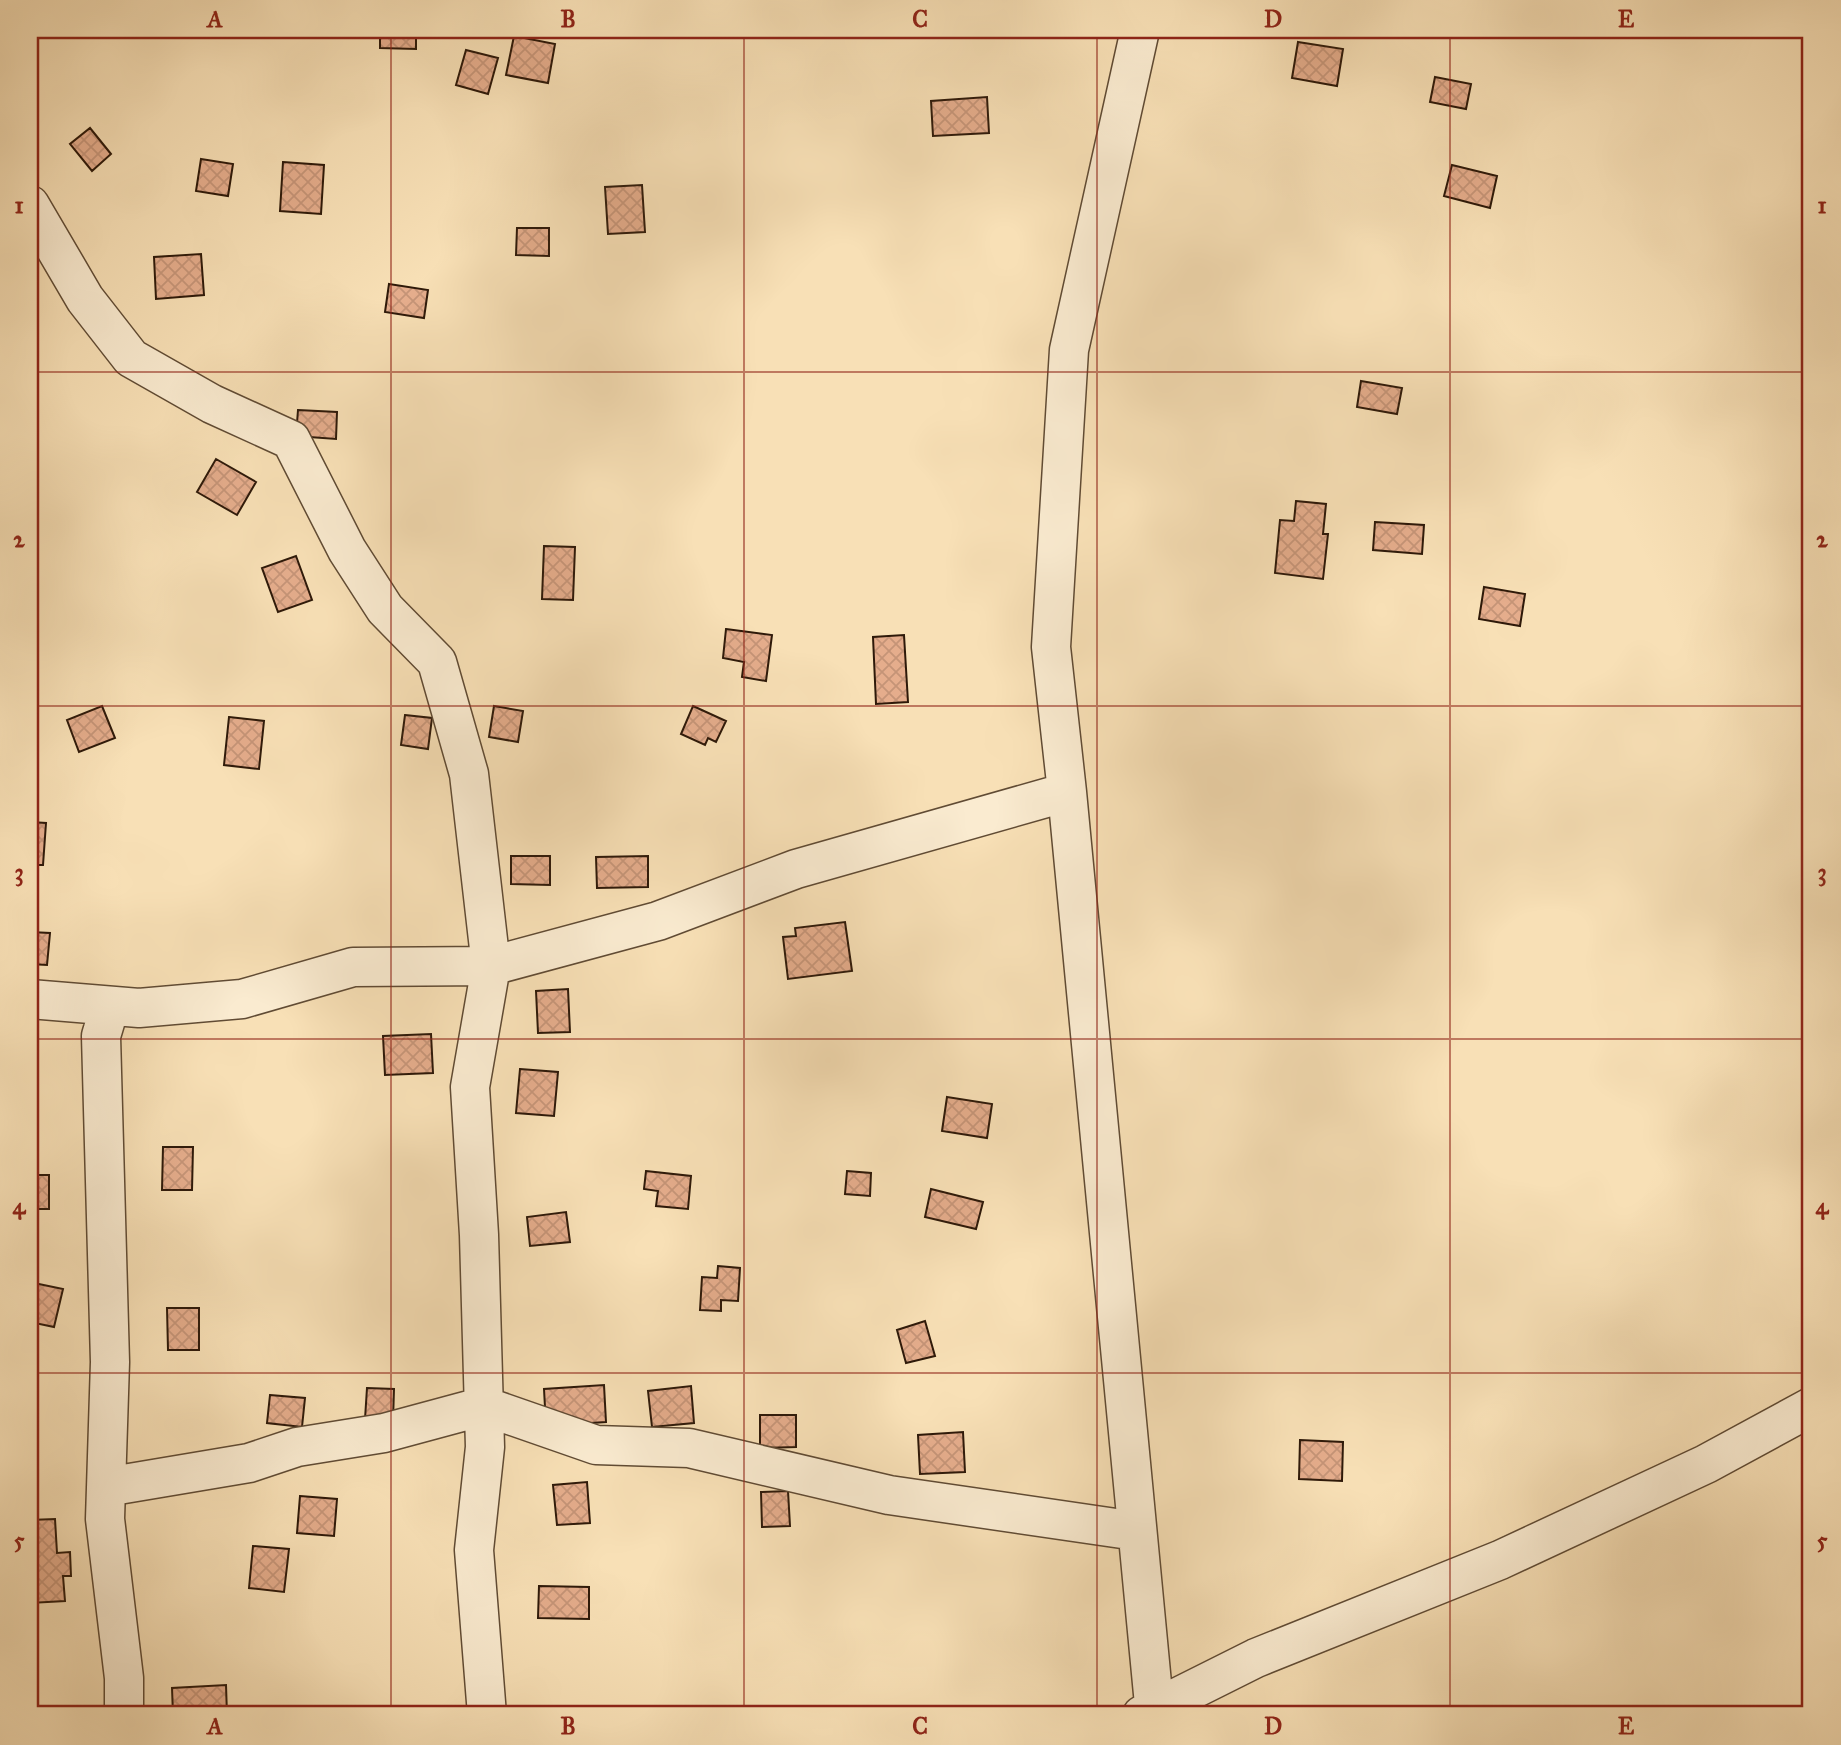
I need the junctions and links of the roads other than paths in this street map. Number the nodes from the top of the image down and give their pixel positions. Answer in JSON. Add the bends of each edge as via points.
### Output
{"nodes":[{"id":1,"x":1140,"y":30,"type":"edge"},
{"id":2,"x":30,"y":205,"type":"edge"},
{"id":3,"x":1067,"y":792,"type":"junction"},
{"id":4,"x":491,"y":966,"type":"junction"},
{"id":5,"x":30,"y":999,"type":"edge"},
{"id":6,"x":110,"y":1006,"type":"junction"},
{"id":7,"x":484,"y":1406,"type":"junction"},
{"id":8,"x":1811,"y":1407,"type":"edge"},
{"id":9,"x":106,"y":1487,"type":"junction"},
{"id":10,"x":1136,"y":1531,"type":"junction"},
{"id":11,"x":1151,"y":1713,"type":"edge"},
{"id":12,"x":124,"y":1715,"type":"edge"},
{"id":13,"x":487,"y":1715,"type":"edge"}],
"edges":[{"from":1,"to":3,"type":"street","via":[[1069,350],[1051,647]]},
{"from":2,"to":4,"type":"street","via":[[85,299],[131,358],[212,404],[291,440],[347,550],[385,609],[436,662],[469,774]]},
{"from":3,"to":4,"type":"street","via":[[796,869],[658,920]]},
{"from":3,"to":10,"type":"street"},
{"from":4,"to":6,"type":"street","via":[[353,967],[242,999],[139,1008]]},
{"from":4,"to":7,"type":"street","via":[[470,1087]]},
{"from":5,"to":6,"type":"street"},
{"from":6,"to":9,"type":"street","via":[[101,1036],[110,1363]]},
{"from":7,"to":9,"type":"street","via":[[249,1462]]},
{"from":7,"to":10,"type":"street","via":[[596,1445],[690,1448],[889,1495]]},
{"from":7,"to":13,"type":"street","via":[[485,1447],[474,1550]]},
{"from":8,"to":11,"type":"street","via":[[1706,1465],[1500,1560],[1256,1658]]},
{"from":9,"to":12,"type":"street","via":[[105,1519],[124,1678]]},
{"from":10,"to":11,"type":"street"}]}
